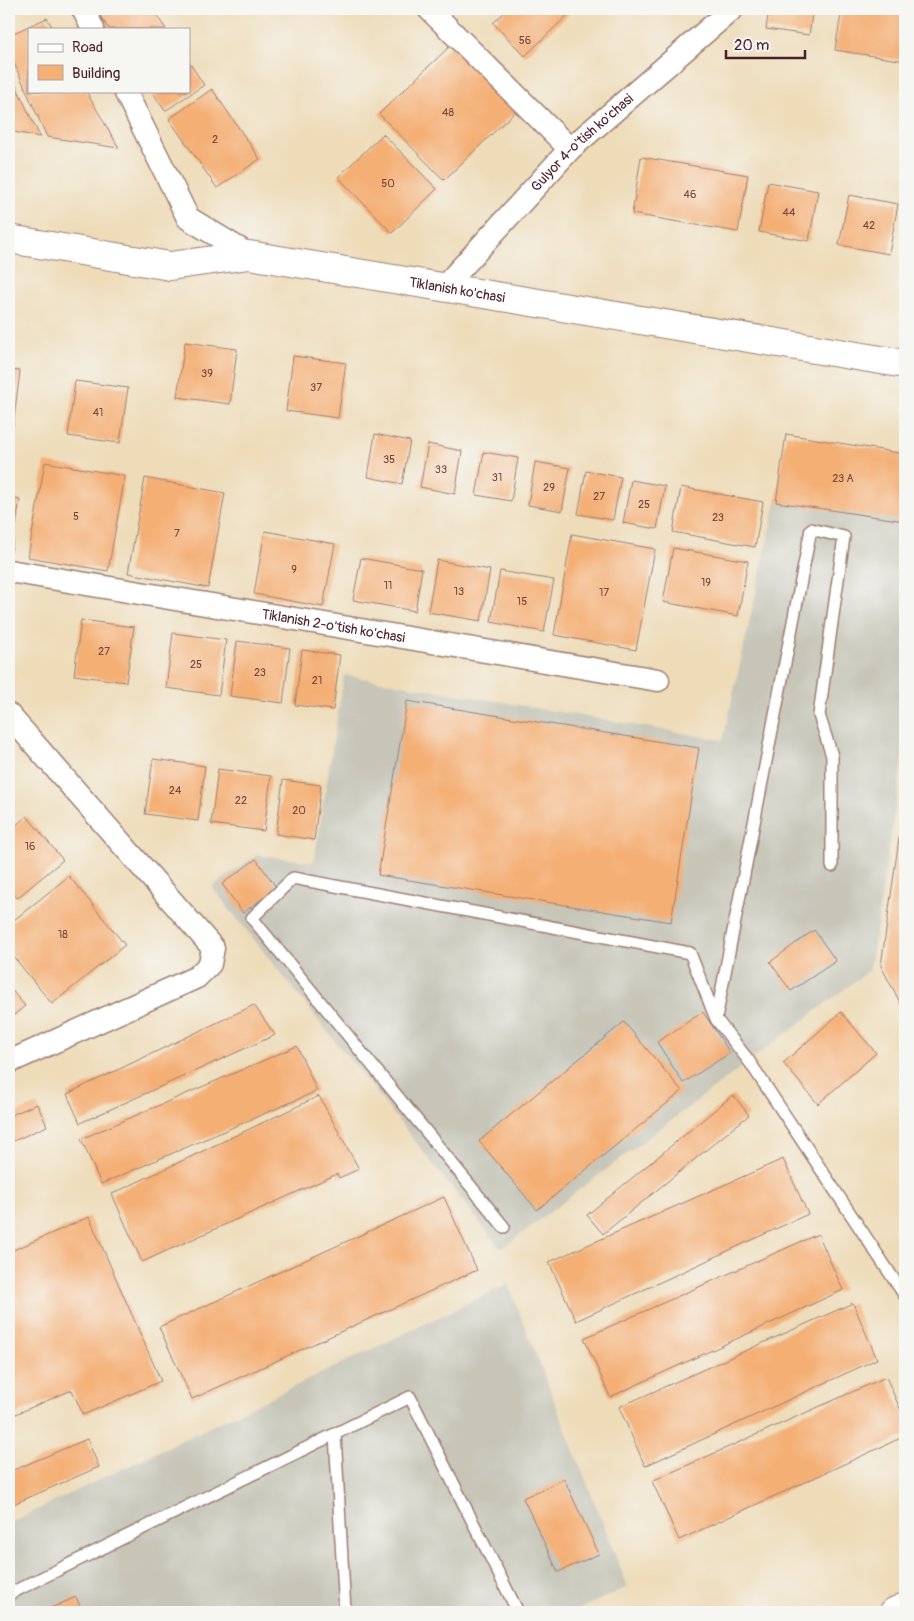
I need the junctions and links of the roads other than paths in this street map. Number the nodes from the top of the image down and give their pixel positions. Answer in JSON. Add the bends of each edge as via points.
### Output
{"nodes":[{"id":1,"x":83,"y":9,"type":"edge"},
{"id":2,"x":429,"y":9,"type":"edge"},
{"id":3,"x":732,"y":9,"type":"edge"},
{"id":4,"x":93,"y":28,"type":"edge"},
{"id":5,"x":125,"y":92,"type":"edge"},
{"id":6,"x":570,"y":149,"type":"junction"},
{"id":7,"x":9,"y":239,"type":"edge"},
{"id":8,"x":249,"y":256,"type":"junction"},
{"id":9,"x":444,"y":287,"type":"junction"},
{"id":10,"x":905,"y":364,"type":"edge"},
{"id":11,"x":9,"y":571,"type":"edge"},
{"id":12,"x":658,"y":680,"type":"dead end"},
{"id":13,"x":9,"y":716,"type":"edge"},
{"id":14,"x":832,"y":866,"type":"dead end"},
{"id":15,"x":716,"y":1019,"type":"junction"},
{"id":16,"x":9,"y":1062,"type":"edge"},
{"id":17,"x":504,"y":1227,"type":"dead end"},
{"id":18,"x":905,"y":1296,"type":"edge"},
{"id":19,"x":335,"y":1434,"type":"junction"},
{"id":20,"x":9,"y":1594,"type":"edge"},
{"id":21,"x":905,"y":1607,"type":"edge"},
{"id":22,"x":345,"y":1612,"type":"edge"},
{"id":23,"x":518,"y":1612,"type":"edge"},
{"id":24,"x":894,"y":1612,"type":"edge"}],
"edges":[{"from":1,"to":4,"type":"street"},
{"from":2,"to":6,"type":"street"},
{"from":3,"to":6,"type":"street","name":"Gulyor 4-o'tish ko'chasi"},
{"from":5,"to":8,"type":"street","via":[[188,218]]},
{"from":6,"to":9,"type":"street","name":"Gulyor 4-o'tish ko'chasi"},
{"from":7,"to":8,"type":"street","name":"Tiklanish ko'chasi","via":[[170,266]]},
{"from":8,"to":9,"type":"street","name":"Tiklanish ko'chasi"},
{"from":9,"to":10,"type":"street","name":"Tiklanish ko'chasi"},
{"from":11,"to":12,"type":"street","name":"Tiklanish 2-o'tish ko'chasi"},
{"from":13,"to":16,"type":"street","via":[[213,948],[210,964],[197,977]]},
{"from":14,"to":15,"type":"lane","via":[[832,756],[818,715],[844,537],[811,529]]},
{"from":15,"to":17,"type":"lane","via":[[690,953],[293,878],[252,918]]},
{"from":15,"to":18,"type":"lane","via":[[749,1061]]},
{"from":19,"to":20,"type":"lane"},
{"from":19,"to":22,"type":"lane"},
{"from":19,"to":23,"type":"lane","via":[[410,1397]]},
{"from":21,"to":24,"type":"street"}]}
